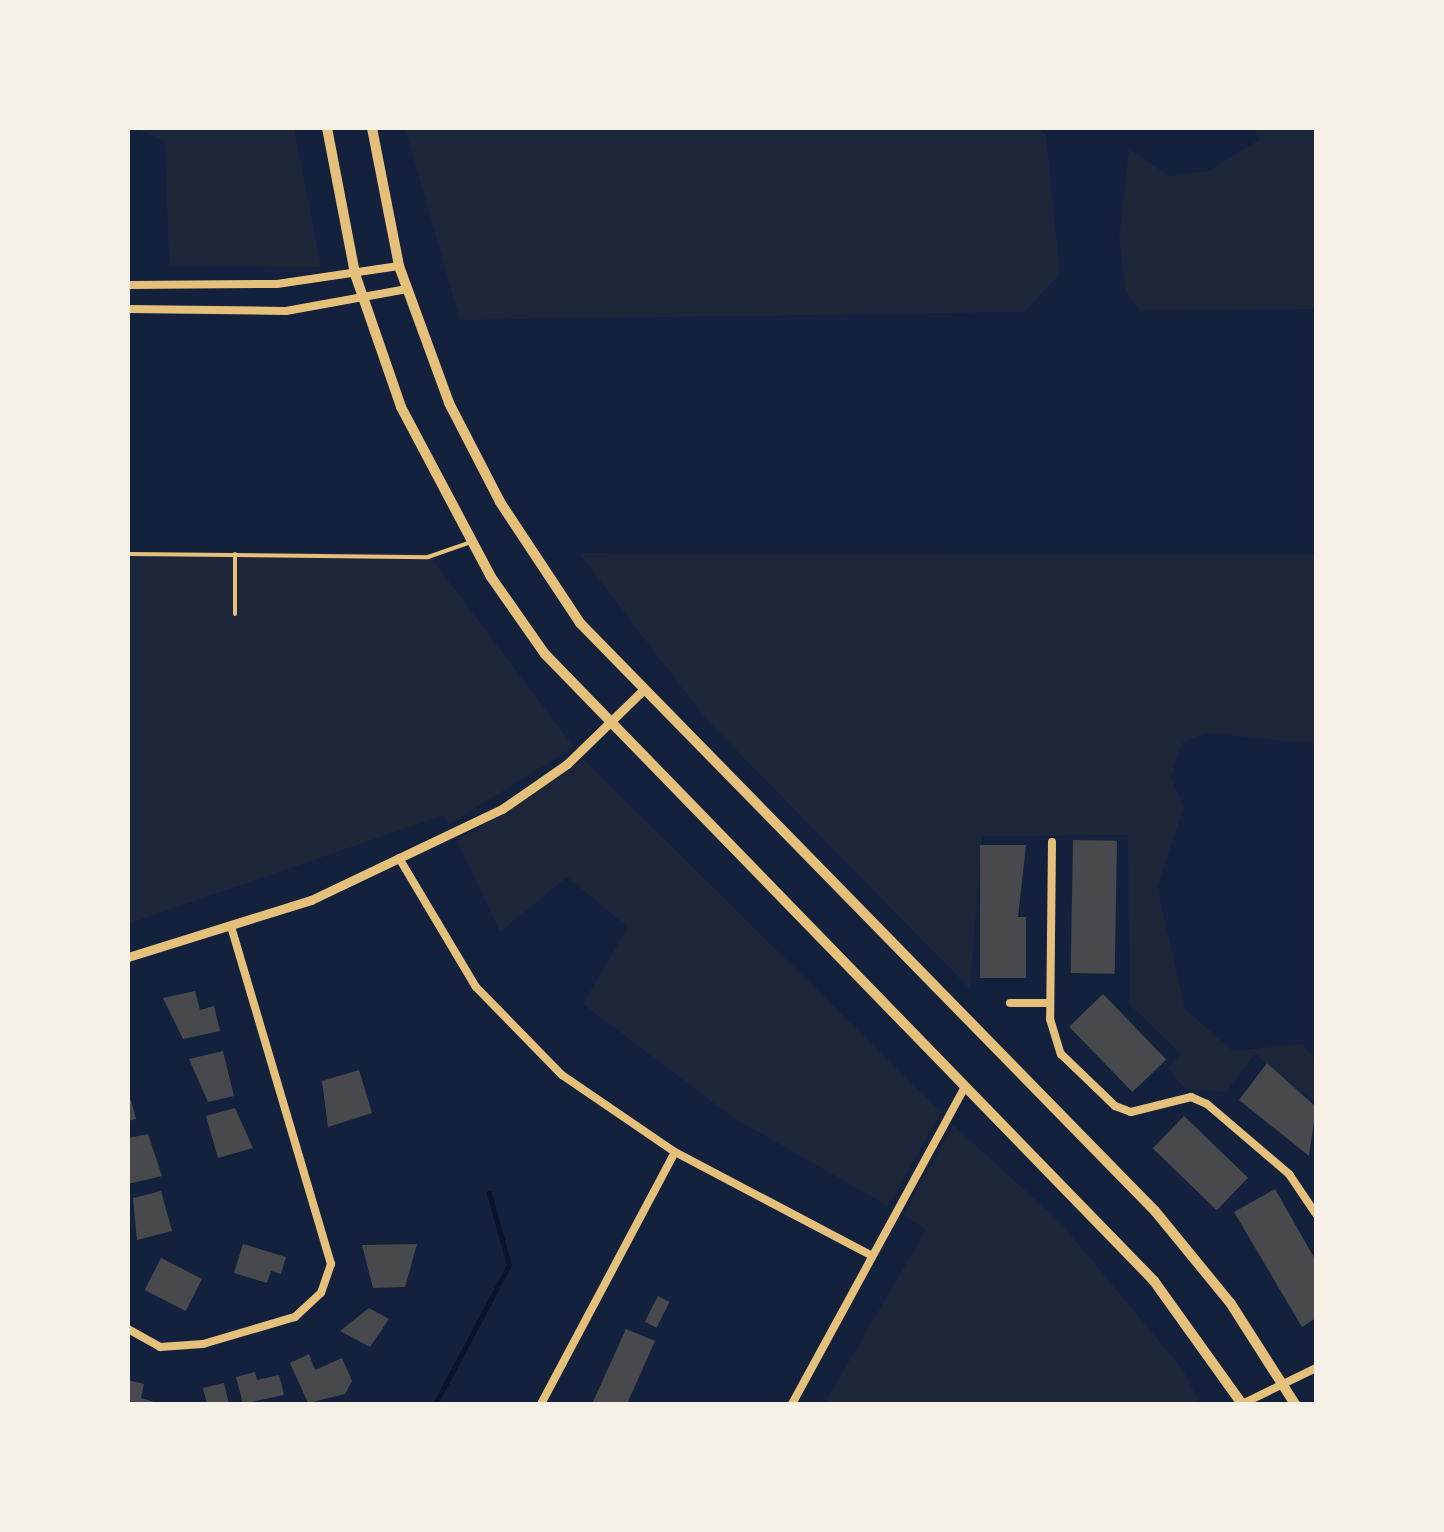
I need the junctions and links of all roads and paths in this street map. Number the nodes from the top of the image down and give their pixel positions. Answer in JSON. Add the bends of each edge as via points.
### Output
{"nodes":[{"id":1,"x":327,"y":128,"type":"edge"},
{"id":2,"x":372,"y":128,"type":"edge"},
{"id":3,"x":399,"y":266,"type":"junction"},
{"id":4,"x":355,"y":274,"type":"junction"},
{"id":5,"x":128,"y":285,"type":"edge"},
{"id":6,"x":407,"y":290,"type":"junction"},
{"id":7,"x":363,"y":299,"type":"junction"},
{"id":8,"x":128,"y":309,"type":"edge"},
{"id":9,"x":471,"y":542,"type":"junction"},
{"id":10,"x":128,"y":554,"type":"edge"},
{"id":11,"x":236,"y":554,"type":"junction"},
{"id":12,"x":234,"y":614,"type":"dead end"},
{"id":13,"x":640,"y":693,"type":"junction"},
{"id":14,"x":607,"y":727,"type":"junction"},
{"id":15,"x":1052,"y":842,"type":"dead end"},
{"id":16,"x":399,"y":858,"type":"junction"},
{"id":17,"x":231,"y":926,"type":"junction"},
{"id":18,"x":128,"y":957,"type":"edge"},
{"id":19,"x":1010,"y":1003,"type":"dead end"},
{"id":20,"x":1050,"y":1003,"type":"junction"},
{"id":21,"x":965,"y":1087,"type":"junction"},
{"id":22,"x":675,"y":1152,"type":"junction"},
{"id":23,"x":1316,"y":1214,"type":"edge"},
{"id":24,"x":870,"y":1255,"type":"junction"},
{"id":25,"x":128,"y":1328,"type":"edge"},
{"id":26,"x":1316,"y":1368,"type":"edge"},
{"id":27,"x":1282,"y":1382,"type":"junction"},
{"id":28,"x":542,"y":1404,"type":"edge"},
{"id":29,"x":792,"y":1404,"type":"edge"},
{"id":30,"x":1242,"y":1404,"type":"edge"},
{"id":31,"x":1295,"y":1404,"type":"edge"}],
"edges":[{"from":1,"to":4,"type":"main road"},
{"from":2,"to":3,"type":"main road"},
{"from":3,"to":4,"type":"street"},
{"from":3,"to":6,"type":"main road"},
{"from":4,"to":5,"type":"street"},
{"from":4,"to":7,"type":"main road"},
{"from":6,"to":7,"type":"street"},
{"from":6,"to":13,"type":"main road","via":[[500,502],[580,624]]},
{"from":7,"to":8,"type":"street","via":[[286,310]]},
{"from":7,"to":9,"type":"main road","via":[[402,406]]},
{"from":9,"to":11,"type":"lane","via":[[428,557]]},
{"from":9,"to":14,"type":"main road"},
{"from":10,"to":11,"type":"lane"},
{"from":11,"to":12,"type":"lane"},
{"from":13,"to":14,"type":"street"},
{"from":13,"to":27,"type":"main road","via":[[1154,1211]]},
{"from":14,"to":16,"type":"street","via":[[537,788]]},
{"from":14,"to":21,"type":"main road"},
{"from":15,"to":20,"type":"street"},
{"from":16,"to":17,"type":"street"},
{"from":16,"to":22,"type":"street","via":[[476,988],[562,1075]]},
{"from":17,"to":18,"type":"street"},
{"from":17,"to":25,"type":"street","via":[[331,1264],[321,1293],[296,1317],[203,1344],[160,1346]]},
{"from":19,"to":20,"type":"street"},
{"from":20,"to":23,"type":"street","via":[[1061,1054],[1115,1106],[1131,1112],[1191,1098],[1207,1104],[1289,1174]]},
{"from":21,"to":24,"type":"street"},
{"from":21,"to":30,"type":"main road","via":[[1154,1281]]},
{"from":22,"to":24,"type":"street"},
{"from":22,"to":28,"type":"street"},
{"from":24,"to":29,"type":"street"},
{"from":26,"to":27,"type":"street"},
{"from":27,"to":30,"type":"street"},
{"from":27,"to":31,"type":"main road"}]}
